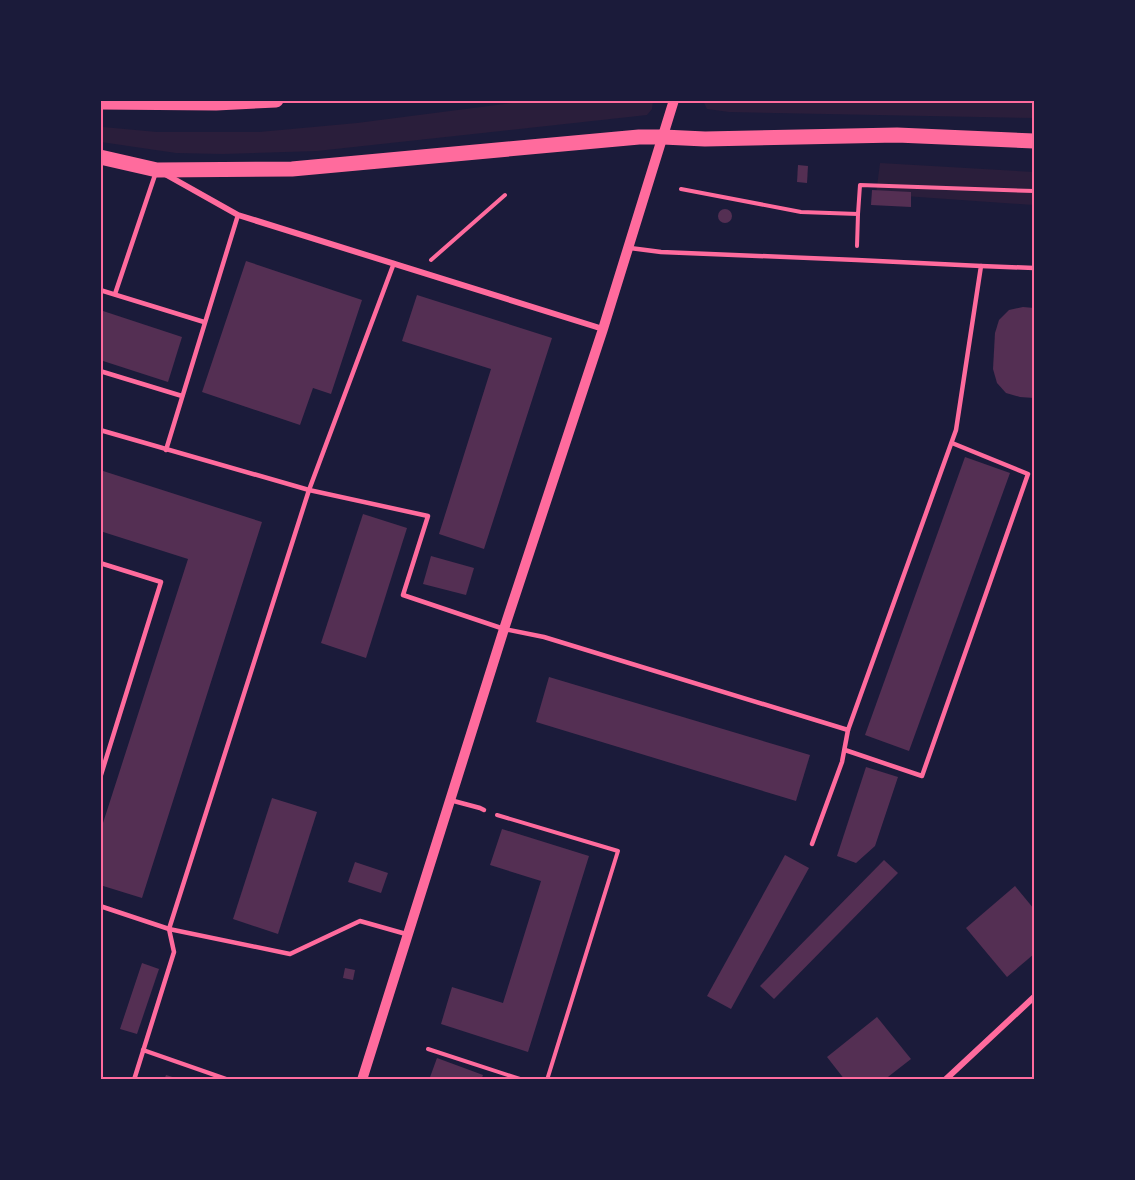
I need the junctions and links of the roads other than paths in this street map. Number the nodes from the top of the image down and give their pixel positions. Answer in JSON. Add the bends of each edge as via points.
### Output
{"nodes":[{"id":1,"x":276,"y":100,"type":"edge"},
{"id":2,"x":674,"y":100,"type":"edge"},
{"id":3,"x":100,"y":102,"type":"edge"},
{"id":4,"x":663,"y":136,"type":"junction"},
{"id":5,"x":1035,"y":141,"type":"edge"},
{"id":6,"x":100,"y":156,"type":"edge"},
{"id":7,"x":157,"y":170,"type":"junction"},
{"id":8,"x":238,"y":215,"type":"junction"},
{"id":9,"x":628,"y":248,"type":"junction"},
{"id":10,"x":394,"y":263,"type":"junction"},
{"id":11,"x":981,"y":266,"type":"junction"},
{"id":12,"x":1035,"y":268,"type":"edge"},
{"id":13,"x":100,"y":290,"type":"edge"},
{"id":14,"x":115,"y":294,"type":"junction"},
{"id":15,"x":204,"y":322,"type":"junction"},
{"id":16,"x":603,"y":329,"type":"junction"},
{"id":17,"x":100,"y":371,"type":"edge"},
{"id":18,"x":182,"y":396,"type":"junction"},
{"id":19,"x":100,"y":430,"type":"edge"},
{"id":20,"x":952,"y":443,"type":"junction"},
{"id":21,"x":166,"y":450,"type":"junction"},
{"id":22,"x":309,"y":490,"type":"junction"},
{"id":23,"x":100,"y":563,"type":"edge"},
{"id":24,"x":504,"y":628,"type":"junction"},
{"id":25,"x":849,"y":730,"type":"junction"},
{"id":26,"x":845,"y":750,"type":"junction"},
{"id":27,"x":100,"y":778,"type":"edge"},
{"id":28,"x":450,"y":800,"type":"junction"},
{"id":29,"x":484,"y":810,"type":"road end"},
{"id":30,"x":812,"y":844,"type":"dead end"},
{"id":31,"x":100,"y":906,"type":"edge"},
{"id":32,"x":169,"y":929,"type":"junction"},
{"id":33,"x":408,"y":934,"type":"junction"},
{"id":34,"x":1035,"y":997,"type":"edge"},
{"id":35,"x":143,"y":1050,"type":"junction"},
{"id":36,"x":134,"y":1080,"type":"edge"},
{"id":37,"x":229,"y":1080,"type":"edge"},
{"id":38,"x":362,"y":1080,"type":"edge"},
{"id":39,"x":945,"y":1080,"type":"edge"}],
"edges":[{"from":1,"to":3,"type":"main road"},
{"from":2,"to":4,"type":"street"},
{"from":4,"to":5,"type":"main road","via":[[705,139],[897,135]]},
{"from":4,"to":7,"type":"main road","via":[[291,169]]},
{"from":4,"to":9,"type":"street"},
{"from":6,"to":7,"type":"main road"},
{"from":7,"to":8,"type":"street"},
{"from":7,"to":14,"type":"lane"},
{"from":8,"to":10,"type":"street"},
{"from":8,"to":15,"type":"lane"},
{"from":9,"to":11,"type":"lane"},
{"from":9,"to":16,"type":"street"},
{"from":10,"to":16,"type":"street"},
{"from":10,"to":22,"type":"lane"},
{"from":11,"to":12,"type":"lane"},
{"from":11,"to":20,"type":"lane"},
{"from":13,"to":14,"type":"lane"},
{"from":14,"to":15,"type":"lane"},
{"from":15,"to":18,"type":"lane"},
{"from":16,"to":24,"type":"street"},
{"from":17,"to":18,"type":"lane"},
{"from":18,"to":21,"type":"lane"},
{"from":19,"to":21,"type":"lane"},
{"from":20,"to":25,"type":"lane"},
{"from":20,"to":26,"type":"lane","via":[[1028,474],[922,776]]},
{"from":21,"to":22,"type":"lane"},
{"from":22,"to":24,"type":"lane","via":[[428,516],[404,595]]},
{"from":22,"to":32,"type":"lane"},
{"from":23,"to":27,"type":"lane","via":[[161,582]]},
{"from":24,"to":25,"type":"lane"},
{"from":24,"to":28,"type":"street"},
{"from":25,"to":26,"type":"lane"},
{"from":26,"to":30,"type":"lane"},
{"from":28,"to":29,"type":"lane"},
{"from":28,"to":33,"type":"street"},
{"from":31,"to":32,"type":"lane"},
{"from":32,"to":33,"type":"lane","via":[[290,954],[360,921]]},
{"from":32,"to":35,"type":"lane","via":[[174,952]]},
{"from":33,"to":38,"type":"street"},
{"from":34,"to":39,"type":"street"},
{"from":35,"to":36,"type":"lane"},
{"from":35,"to":37,"type":"lane"}]}
